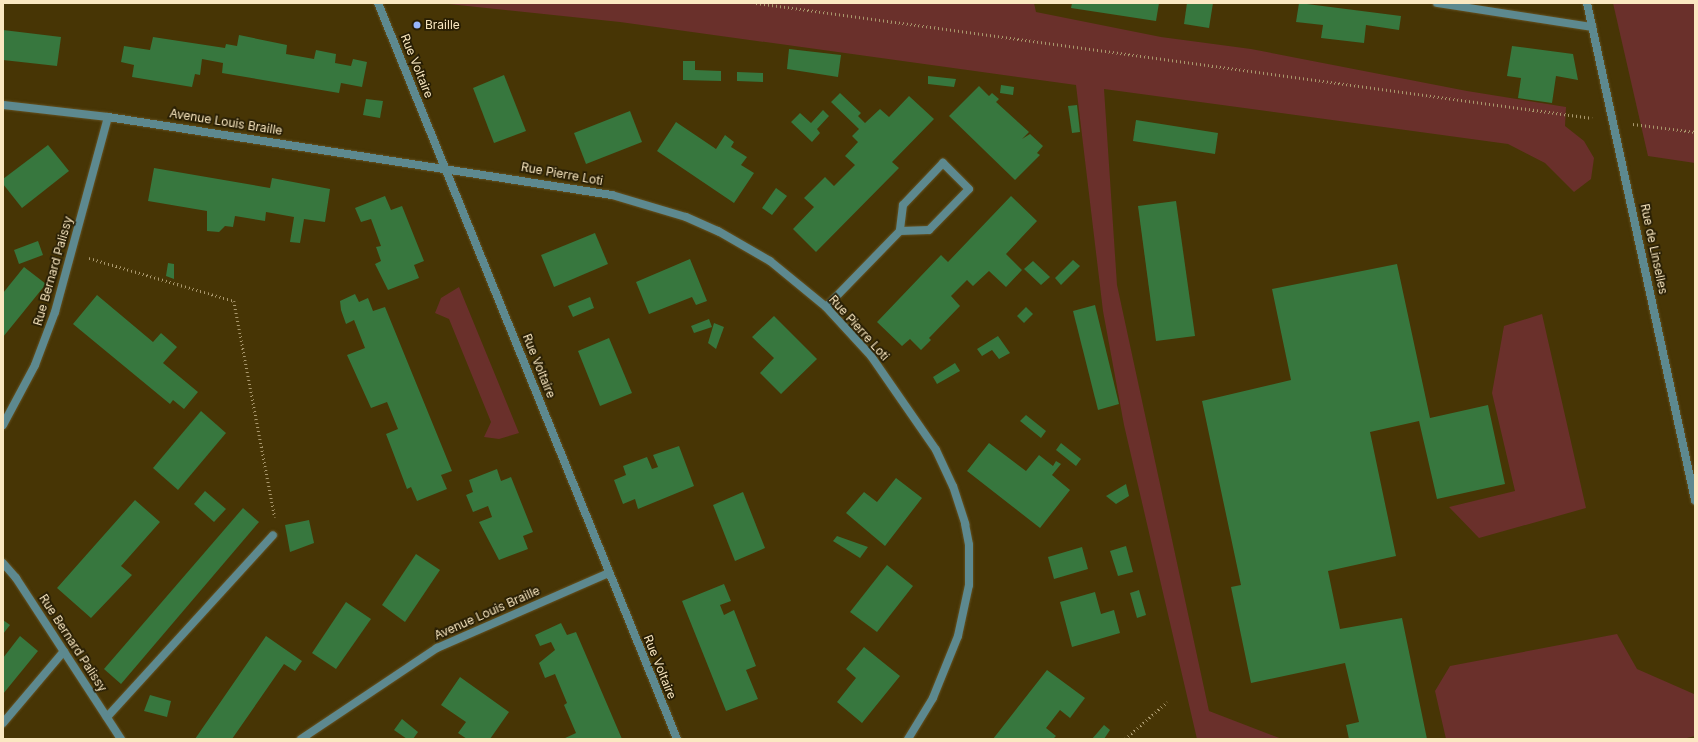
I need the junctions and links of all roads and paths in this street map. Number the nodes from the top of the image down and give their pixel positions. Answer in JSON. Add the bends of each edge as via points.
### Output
{"nodes":[{"id":1,"x":378,"y":3,"type":"edge"},
{"id":2,"x":756,"y":3,"type":"edge"},
{"id":3,"x":1437,"y":3,"type":"edge"},
{"id":4,"x":1587,"y":3,"type":"edge"},
{"id":5,"x":1592,"y":27,"type":"junction"},
{"id":6,"x":3,"y":105,"type":"edge"},
{"id":7,"x":108,"y":117,"type":"junction"},
{"id":8,"x":1614,"y":121,"type":"junction"},
{"id":9,"x":1695,"y":132,"type":"edge"},
{"id":10,"x":445,"y":168,"type":"junction"},
{"id":11,"x":900,"y":231,"type":"junction"},
{"id":12,"x":71,"y":253,"type":"junction"},
{"id":13,"x":826,"y":307,"type":"junction"},
{"id":14,"x":3,"y":425,"type":"edge"},
{"id":15,"x":1695,"y":500,"type":"edge"},
{"id":16,"x":273,"y":534,"type":"joint"},
{"id":17,"x":3,"y":563,"type":"edge"},
{"id":18,"x":609,"y":573,"type":"junction"},
{"id":19,"x":64,"y":651,"type":"junction"},
{"id":20,"x":1167,"y":702,"type":"dead end"},
{"id":21,"x":107,"y":717,"type":"junction"},
{"id":22,"x":3,"y":723,"type":"edge"},
{"id":23,"x":121,"y":739,"type":"edge"},
{"id":24,"x":301,"y":739,"type":"edge"},
{"id":25,"x":677,"y":739,"type":"edge"},
{"id":26,"x":908,"y":739,"type":"edge"},
{"id":27,"x":1125,"y":739,"type":"edge"}],
"edges":[{"from":1,"to":10,"type":"street","name":"Rue Voltaire"},
{"from":2,"to":8,"type":"path"},
{"from":3,"to":5,"type":"street"},
{"from":4,"to":5,"type":"street","name":"Rue de Linselles"},
{"from":5,"to":8,"type":"street","name":"Rue de Linselles"},
{"from":6,"to":7,"type":"street","name":"Avenue Louis Braille"},
{"from":7,"to":10,"type":"street","name":"Avenue Louis Braille"},
{"from":7,"to":12,"type":"street","name":"Rue Bernard Palissy"},
{"from":8,"to":9,"type":"path"},
{"from":8,"to":15,"type":"street","name":"Rue de Linselles"},
{"from":10,"to":13,"type":"street","name":"Rue Pierre Loti","via":[[605,194],[668,210],[718,231],[754,251],[785,272]]},
{"from":10,"to":18,"type":"street","name":"Rue Voltaire"},
{"from":11,"to":11,"type":"street","via":[[930,230],[969,189],[943,163],[903,205]]},
{"from":11,"to":13,"type":"street"},
{"from":12,"to":14,"type":"street","name":"Rue Bernard Palissy","via":[[55,312],[35,365]]},
{"from":12,"to":16,"type":"path","via":[[234,301],[276,512]]},
{"from":13,"to":26,"type":"street","name":"Rue Pierre Loti","via":[[872,356],[931,441],[948,472],[968,534],[970,585],[958,636],[933,698]]},
{"from":16,"to":21,"type":"street"},
{"from":17,"to":19,"type":"street","name":"Rue Bernard Palissy","via":[[16,578]]},
{"from":18,"to":24,"type":"street","name":"Avenue Louis Braille","via":[[437,648]]},
{"from":18,"to":25,"type":"street","name":"Rue Voltaire"},
{"from":19,"to":21,"type":"street","name":"Rue Bernard Palissy"},
{"from":19,"to":22,"type":"street"},
{"from":20,"to":27,"type":"path"},
{"from":21,"to":23,"type":"street","name":"Rue Bernard Palissy"}]}
